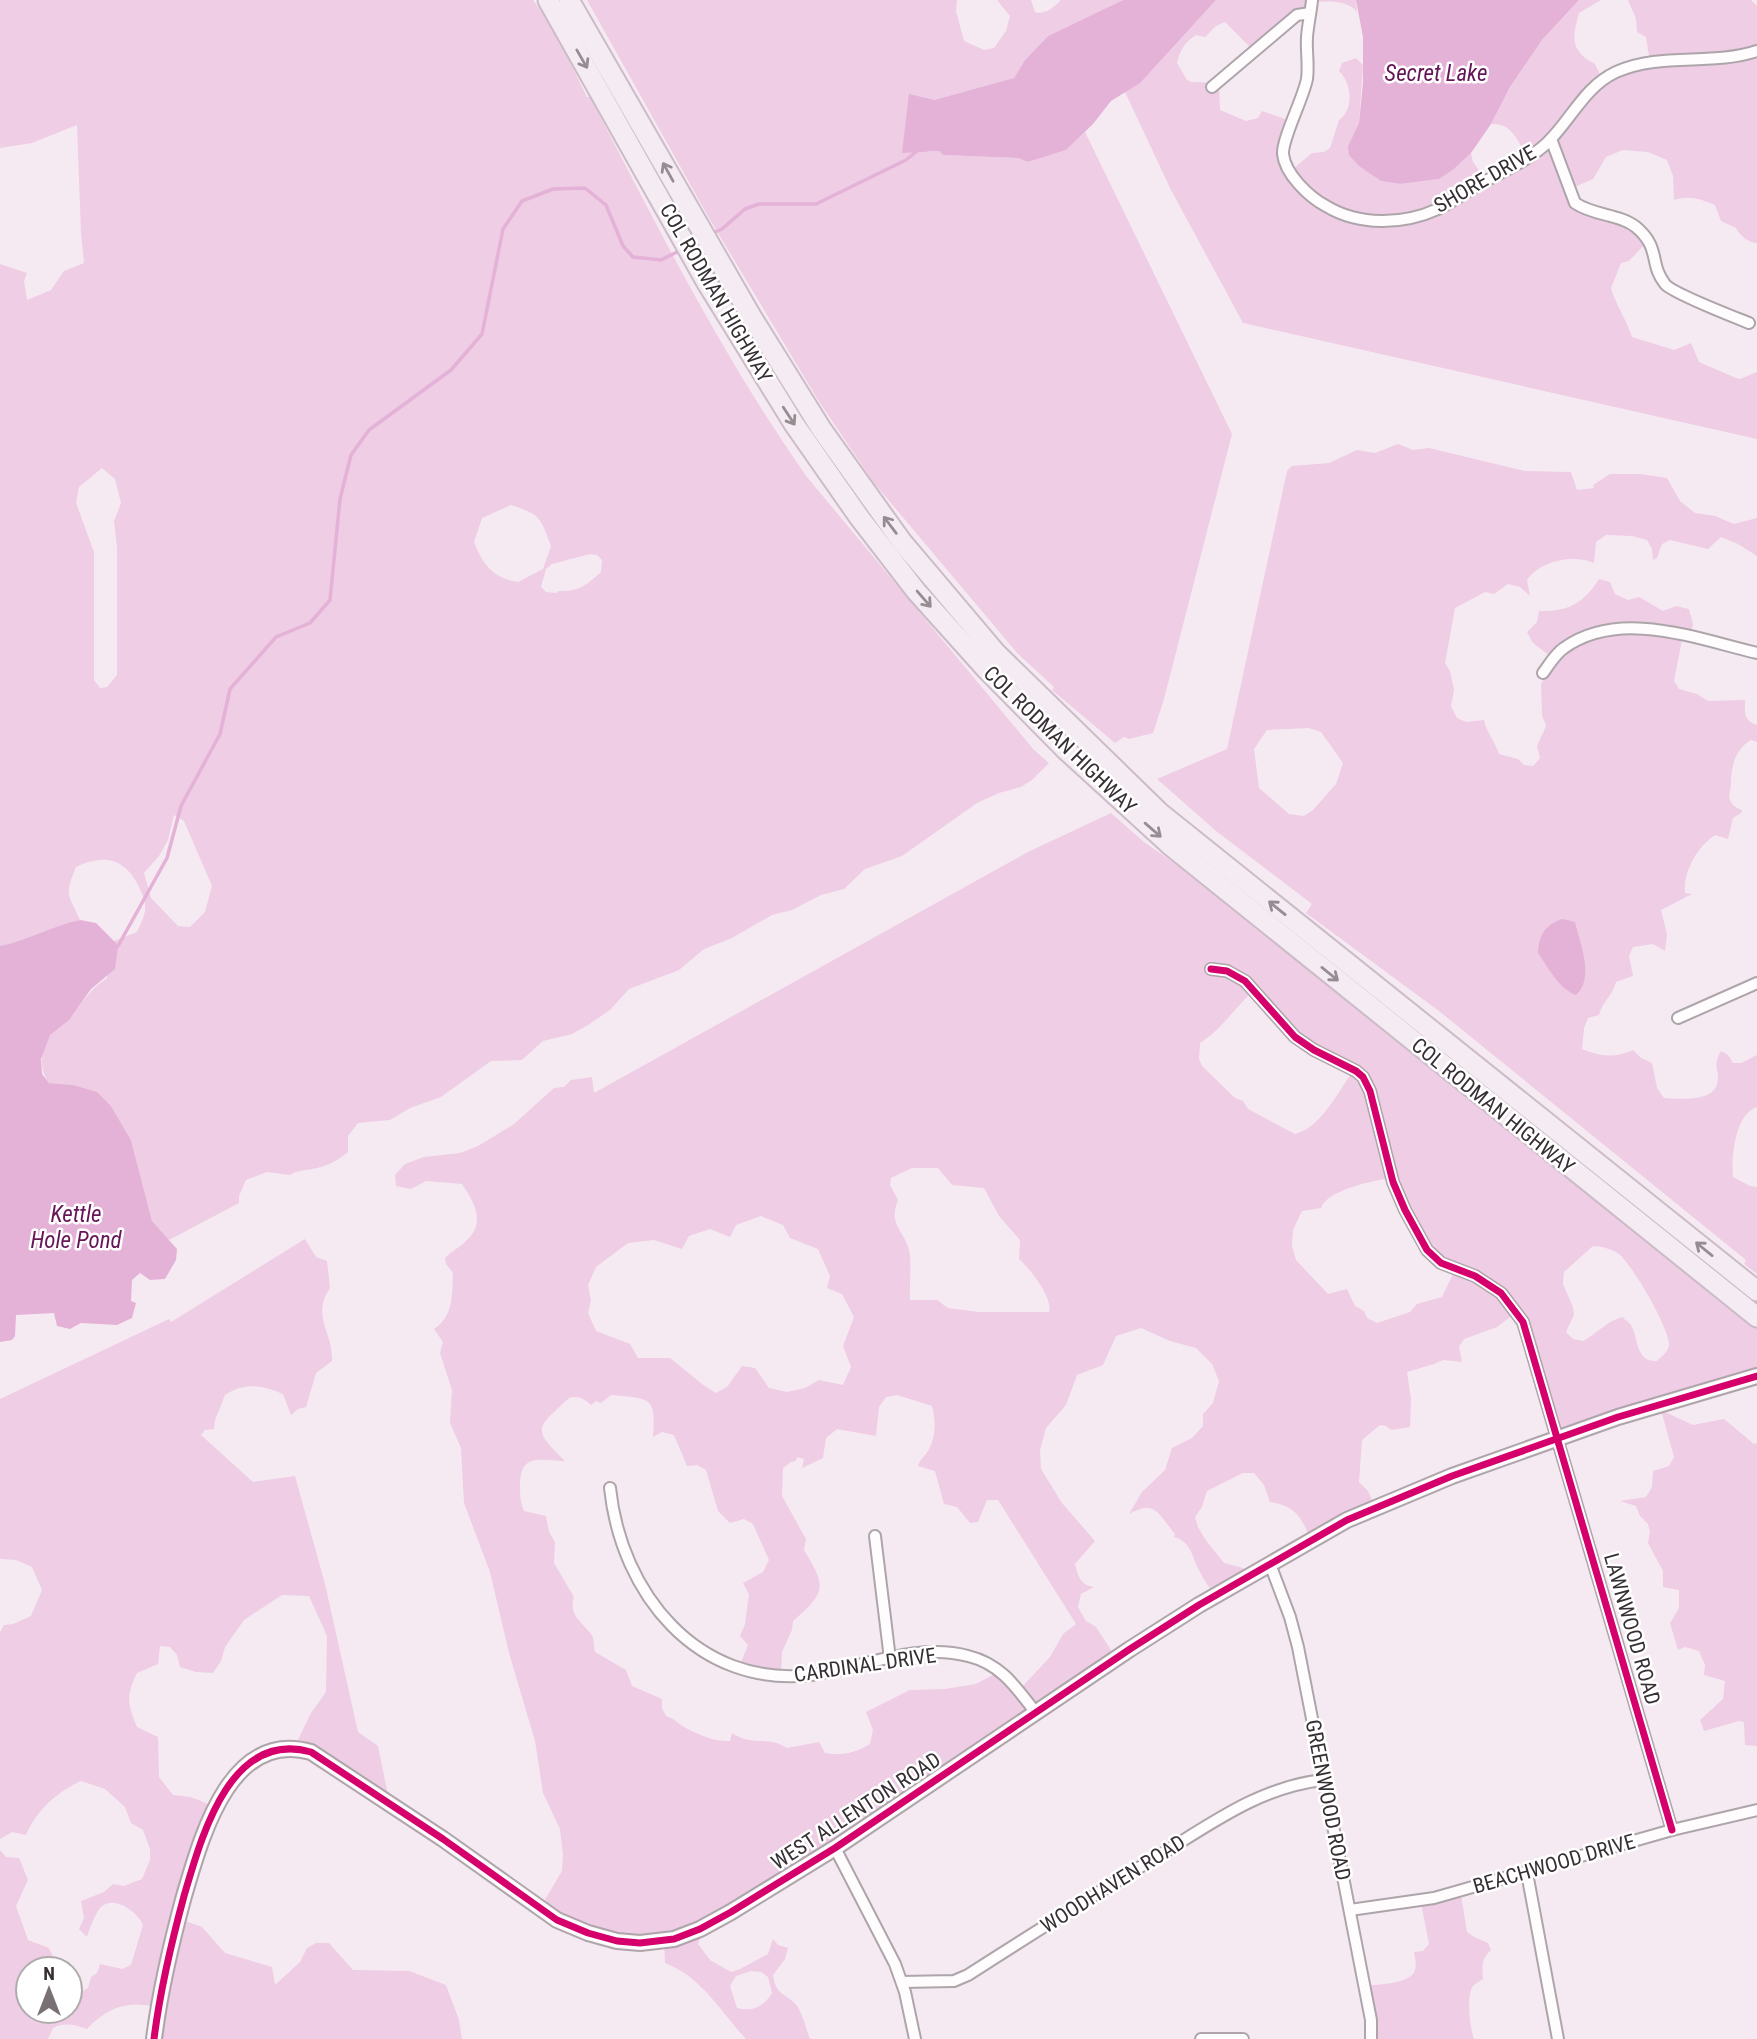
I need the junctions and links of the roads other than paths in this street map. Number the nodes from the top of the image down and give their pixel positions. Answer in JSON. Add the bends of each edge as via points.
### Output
{"nodes":[{"id":1,"x":548,"y":0,"type":"edge"},
{"id":2,"x":569,"y":0,"type":"edge"},
{"id":3,"x":1312,"y":0,"type":"edge"},
{"id":4,"x":1310,"y":13,"type":"junction"},
{"id":5,"x":1757,"y":51,"type":"edge"},
{"id":6,"x":1212,"y":87,"type":"dead end"},
{"id":7,"x":1551,"y":139,"type":"junction"},
{"id":8,"x":696,"y":242,"type":"junction"},
{"id":9,"x":1749,"y":323,"type":"dead end"},
{"id":10,"x":1757,"y":653,"type":"edge"},
{"id":11,"x":1543,"y":673,"type":"dead end"},
{"id":12,"x":1212,"y":969,"type":"dead end"},
{"id":13,"x":1757,"y":982,"type":"edge"},
{"id":14,"x":1678,"y":1018,"type":"dead end"},
{"id":15,"x":1757,"y":1291,"type":"edge"},
{"id":16,"x":1757,"y":1317,"type":"edge"},
{"id":17,"x":1757,"y":1376,"type":"edge"},
{"id":18,"x":1559,"y":1438,"type":"junction"},
{"id":19,"x":610,"y":1488,"type":"dead end"},
{"id":20,"x":874,"y":1536,"type":"dead end"},
{"id":21,"x":1270,"y":1564,"type":"junction"},
{"id":22,"x":890,"y":1659,"type":"junction"},
{"id":23,"x":1036,"y":1713,"type":"junction"},
{"id":24,"x":1324,"y":1780,"type":"junction"},
{"id":25,"x":1757,"y":1810,"type":"edge"},
{"id":26,"x":1672,"y":1830,"type":"junction"},
{"id":27,"x":835,"y":1848,"type":"junction"},
{"id":28,"x":1527,"y":1873,"type":"junction"},
{"id":29,"x":1350,"y":1910,"type":"junction"},
{"id":30,"x":902,"y":1982,"type":"junction"},
{"id":31,"x":154,"y":2039,"type":"edge"},
{"id":32,"x":915,"y":2039,"type":"edge"},
{"id":33,"x":1201,"y":2039,"type":"edge"},
{"id":34,"x":1243,"y":2039,"type":"edge"},
{"id":35,"x":1371,"y":2039,"type":"edge"},
{"id":36,"x":1558,"y":2039,"type":"edge"}],
"edges":[{"from":1,"to":8,"type":"highway","name":"COL RODMAN HIGHWAY","one_way":true},
{"from":8,"to":2,"type":"highway","name":"COL RODMAN HIGHWAY","one_way":true},
{"from":3,"to":4,"type":"street","name":"SHORE DRIVE"},
{"from":4,"to":6,"type":"street","via":[[1297,15]]},
{"from":4,"to":7,"type":"street","name":"SHORE DRIVE","via":[[1307,78],[1283,152],[1288,168],[1303,187],[1342,215],[1367,221],[1395,220],[1438,209]]},
{"from":5,"to":7,"type":"street","name":"SHORE DRIVE","via":[[1735,58],[1654,63],[1614,73],[1587,93]]},
{"from":7,"to":9,"type":"street","via":[[1575,203],[1637,229],[1651,243],[1666,287]]},
{"from":15,"to":8,"type":"highway","name":"COL RODMAN HIGHWAY","one_way":true,"via":[[1160,813],[1043,700],[995,652],[902,542]]},
{"from":8,"to":16,"type":"highway","name":"COL RODMAN HIGHWAY","one_way":true,"via":[[766,380],[851,505],[916,591],[1026,710],[1170,845]]},
{"from":10,"to":11,"type":"street","via":[[1660,630],[1611,629],[1561,650]]},
{"from":12,"to":18,"type":"street","name":"LAWNWOOD ROAD","via":[[1245,981],[1295,1037],[1363,1077],[1405,1210],[1433,1257],[1485,1282],[1516,1310],[1529,1336]]},
{"from":13,"to":14,"type":"street"},
{"from":17,"to":18,"type":"street","name":"WEST ALLENTON ROAD"},
{"from":18,"to":21,"type":"street","name":"WEST ALLENTON ROAD","via":[[1347,1520]]},
{"from":18,"to":26,"type":"street","name":"LAWNWOOD ROAD"},
{"from":19,"to":22,"type":"street","name":"CARDINAL DRIVE","via":[[618,1532],[646,1595],[673,1627],[703,1652],[737,1668],[785,1677]]},
{"from":20,"to":22,"type":"street"},
{"from":21,"to":23,"type":"street","name":"WEST ALLENTON ROAD","via":[[1187,1612]]},
{"from":21,"to":24,"type":"street","name":"GREENWOOD ROAD","via":[[1298,1647]]},
{"from":22,"to":23,"type":"street","name":"CARDINAL DRIVE","via":[[940,1652],[981,1660],[1004,1673]]},
{"from":23,"to":27,"type":"street","name":"WEST ALLENTON ROAD"},
{"from":24,"to":29,"type":"street","name":"GREENWOOD ROAD"},
{"from":24,"to":30,"type":"street","name":"WOODHAVEN ROAD","via":[[1287,1786],[1241,1806],[968,1975],[954,1981]]},
{"from":25,"to":26,"type":"street","name":"BEACHWOOD DRIVE"},
{"from":26,"to":28,"type":"street","name":"BEACHWOOD DRIVE"},
{"from":27,"to":30,"type":"street"},
{"from":27,"to":31,"type":"street","name":"WEST ALLENTON ROAD","via":[[700,1928],[664,1941],[617,1941],[558,1920],[311,1752],[280,1749],[261,1755],[242,1770],[210,1816],[164,1973]]},
{"from":28,"to":29,"type":"street","name":"BEACHWOOD DRIVE","via":[[1434,1898]]},
{"from":28,"to":36,"type":"street"},
{"from":29,"to":35,"type":"street","name":"GREENWOOD ROAD"},
{"from":30,"to":32,"type":"street"},
{"from":33,"to":34,"type":"street"}]}
